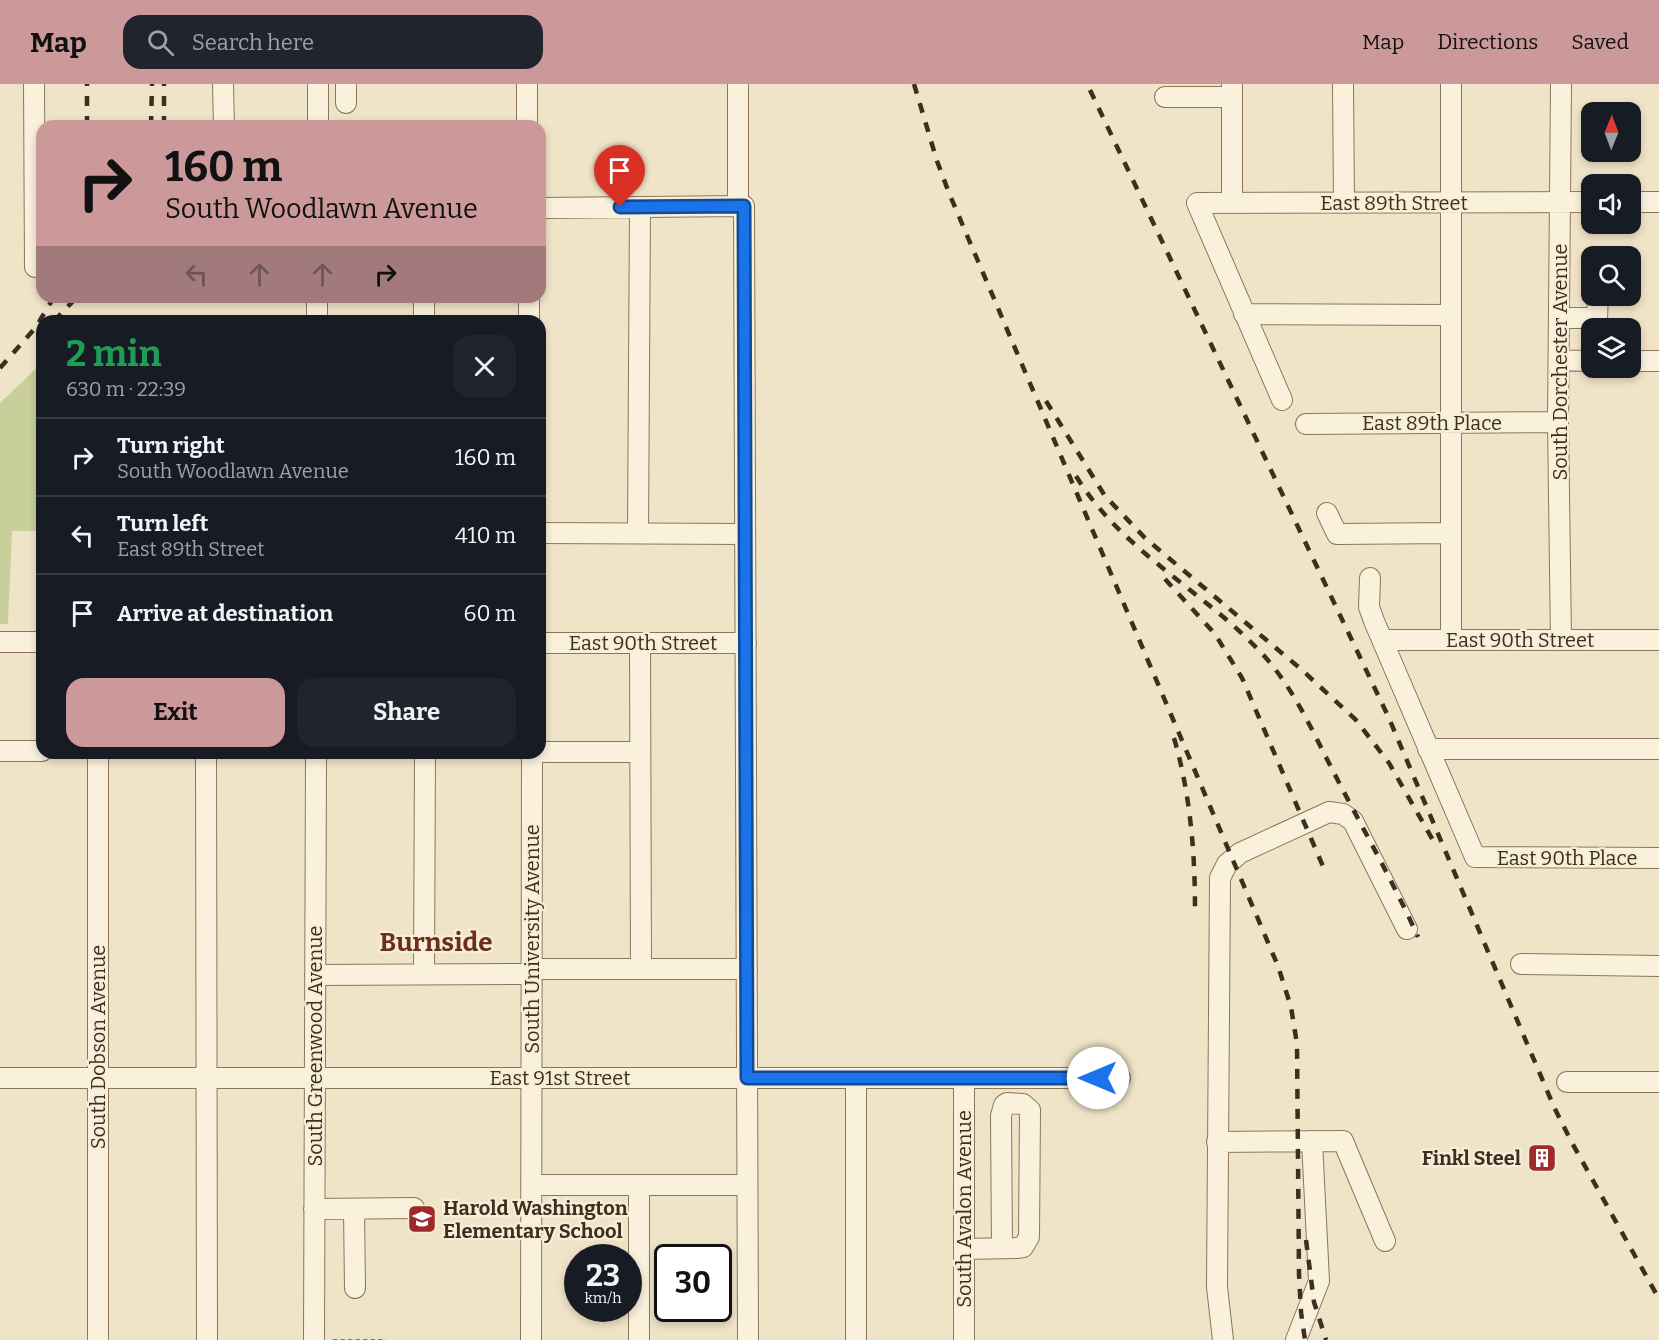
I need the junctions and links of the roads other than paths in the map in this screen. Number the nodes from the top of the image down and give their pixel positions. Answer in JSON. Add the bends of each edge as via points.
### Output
{"nodes":[{"id":1,"x":34,"y":84,"type":"edge"},
{"id":2,"x":223,"y":84,"type":"edge"},
{"id":3,"x":318,"y":84,"type":"edge"},
{"id":4,"x":527,"y":84,"type":"edge"},
{"id":5,"x":738,"y":84,"type":"edge"},
{"id":6,"x":1343,"y":84,"type":"edge"},
{"id":7,"x":1451,"y":84,"type":"edge"},
{"id":8,"x":1561,"y":84,"type":"edge"},
{"id":9,"x":1232,"y":91,"type":"edge"},
{"id":10,"x":1165,"y":97,"type":"dead end"},
{"id":11,"x":224,"y":120,"type":"edge"},
{"id":12,"x":318,"y":120,"type":"edge"},
{"id":13,"x":527,"y":120,"type":"edge"},
{"id":14,"x":1451,"y":202,"type":"junction"},
{"id":15,"x":1560,"y":202,"type":"junction"},
{"id":16,"x":1581,"y":202,"type":"edge"},
{"id":17,"x":1641,"y":202,"type":"edge"},
{"id":18,"x":1659,"y":202,"type":"edge"},
{"id":19,"x":1232,"y":203,"type":"junction"},
{"id":20,"x":1344,"y":203,"type":"junction"},
{"id":21,"x":741,"y":206,"type":"junction"},
{"id":22,"x":640,"y":207,"type":"junction"},
{"id":23,"x":546,"y":208,"type":"edge"},
{"id":24,"x":35,"y":267,"type":"dead end"},
{"id":25,"x":1598,"y":306,"type":"edge"},
{"id":26,"x":1244,"y":314,"type":"junction"},
{"id":27,"x":1451,"y":315,"type":"junction"},
{"id":28,"x":1559,"y":318,"type":"junction"},
{"id":29,"x":1559,"y":360,"type":"junction"},
{"id":30,"x":1581,"y":361,"type":"edge"},
{"id":31,"x":1641,"y":361,"type":"edge"},
{"id":32,"x":1659,"y":361,"type":"edge"},
{"id":33,"x":1282,"y":400,"type":"dead end"},
{"id":34,"x":1558,"y":422,"type":"junction"},
{"id":35,"x":1450,"y":423,"type":"junction"},
{"id":36,"x":1306,"y":424,"type":"dead end"},
{"id":37,"x":1328,"y":513,"type":"dead end"},
{"id":38,"x":546,"y":533,"type":"edge"},
{"id":39,"x":638,"y":533,"type":"junction"},
{"id":40,"x":1451,"y":533,"type":"junction"},
{"id":41,"x":745,"y":534,"type":"junction"},
{"id":42,"x":1370,"y":578,"type":"dead end"},
{"id":43,"x":1382,"y":640,"type":"junction"},
{"id":44,"x":1451,"y":640,"type":"junction"},
{"id":45,"x":1561,"y":640,"type":"junction"},
{"id":46,"x":1659,"y":640,"type":"edge"},
{"id":47,"x":0,"y":642,"type":"edge"},
{"id":48,"x":36,"y":642,"type":"edge"},
{"id":49,"x":546,"y":642,"type":"edge"},
{"id":50,"x":640,"y":643,"type":"junction"},
{"id":51,"x":746,"y":643,"type":"junction"},
{"id":52,"x":1428,"y":749,"type":"junction"},
{"id":53,"x":1659,"y":749,"type":"edge"},
{"id":54,"x":0,"y":751,"type":"edge"},
{"id":55,"x":36,"y":751,"type":"edge"},
{"id":56,"x":546,"y":752,"type":"edge"},
{"id":57,"x":640,"y":752,"type":"junction"},
{"id":58,"x":98,"y":759,"type":"edge"},
{"id":59,"x":206,"y":759,"type":"edge"},
{"id":60,"x":316,"y":759,"type":"edge"},
{"id":61,"x":425,"y":759,"type":"edge"},
{"id":62,"x":532,"y":759,"type":"edge"},
{"id":63,"x":1659,"y":858,"type":"edge"},
{"id":64,"x":1407,"y":929,"type":"dead end"},
{"id":65,"x":1521,"y":964,"type":"dead end"},
{"id":66,"x":1659,"y":966,"type":"edge"},
{"id":67,"x":641,"y":969,"type":"junction"},
{"id":68,"x":747,"y":969,"type":"junction"},
{"id":69,"x":532,"y":971,"type":"junction"},
{"id":70,"x":424,"y":974,"type":"junction"},
{"id":71,"x":315,"y":975,"type":"junction"},
{"id":72,"x":0,"y":1078,"type":"edge"},
{"id":73,"x":98,"y":1078,"type":"junction"},
{"id":74,"x":206,"y":1078,"type":"junction"},
{"id":75,"x":315,"y":1078,"type":"junction"},
{"id":76,"x":531,"y":1078,"type":"junction"},
{"id":77,"x":747,"y":1078,"type":"junction"},
{"id":78,"x":856,"y":1078,"type":"junction"},
{"id":79,"x":964,"y":1078,"type":"junction"},
{"id":80,"x":1120,"y":1078,"type":"dead end"},
{"id":81,"x":1567,"y":1082,"type":"dead end"},
{"id":82,"x":1659,"y":1082,"type":"edge"},
{"id":83,"x":1312,"y":1141,"type":"junction"},
{"id":84,"x":1217,"y":1142,"type":"junction"},
{"id":85,"x":531,"y":1185,"type":"junction"},
{"id":86,"x":639,"y":1185,"type":"junction"},
{"id":87,"x":747,"y":1185,"type":"junction"},
{"id":88,"x":414,"y":1208,"type":"dead end"},
{"id":89,"x":314,"y":1209,"type":"junction"},
{"id":90,"x":354,"y":1209,"type":"junction"},
{"id":91,"x":1384,"y":1241,"type":"dead end"},
{"id":92,"x":1002,"y":1248,"type":"junction"},
{"id":93,"x":964,"y":1249,"type":"junction"},
{"id":94,"x":355,"y":1288,"type":"dead end"},
{"id":95,"x":98,"y":1340,"type":"edge"},
{"id":96,"x":207,"y":1340,"type":"edge"},
{"id":97,"x":314,"y":1340,"type":"edge"},
{"id":98,"x":531,"y":1340,"type":"edge"},
{"id":99,"x":639,"y":1340,"type":"edge"},
{"id":100,"x":748,"y":1340,"type":"edge"},
{"id":101,"x":856,"y":1340,"type":"edge"},
{"id":102,"x":964,"y":1340,"type":"edge"},
{"id":103,"x":1223,"y":1340,"type":"edge"},
{"id":104,"x":1296,"y":1340,"type":"edge"}],
"edges":[{"from":1,"to":24,"type":"street"},
{"from":2,"to":11,"type":"street"},
{"from":3,"to":12,"type":"street"},
{"from":4,"to":13,"type":"street"},
{"from":5,"to":21,"type":"street"},
{"from":6,"to":20,"type":"street"},
{"from":7,"to":14,"type":"street"},
{"from":8,"to":15,"type":"street","name":"South Dorchester Avenue"},
{"from":9,"to":10,"type":"street"},
{"from":9,"to":19,"type":"street"},
{"from":14,"to":15,"type":"street","name":"East 89th Street"},
{"from":14,"to":20,"type":"street","name":"East 89th Street"},
{"from":14,"to":27,"type":"street"},
{"from":15,"to":16,"type":"street","name":"East 89th Street"},
{"from":15,"to":28,"type":"street","name":"South Dorchester Avenue"},
{"from":17,"to":18,"type":"street"},
{"from":19,"to":20,"type":"street","name":"East 89th Street"},
{"from":19,"to":26,"type":"street","name":"East 89th Street","via":[[1197,203]]},
{"from":21,"to":22,"type":"street"},
{"from":21,"to":41,"type":"street"},
{"from":22,"to":23,"type":"street"},
{"from":22,"to":39,"type":"street"},
{"from":25,"to":28,"type":"street","via":[[1598,318]]},
{"from":26,"to":27,"type":"street"},
{"from":26,"to":33,"type":"street"},
{"from":27,"to":35,"type":"street"},
{"from":28,"to":29,"type":"street","name":"South Dorchester Avenue"},
{"from":29,"to":30,"type":"street"},
{"from":29,"to":34,"type":"street","name":"South Dorchester Avenue"},
{"from":31,"to":32,"type":"street"},
{"from":34,"to":35,"type":"street","name":"East 89th Place"},
{"from":34,"to":45,"type":"street","name":"South Dorchester Avenue"},
{"from":35,"to":36,"type":"street","name":"East 89th Place"},
{"from":35,"to":40,"type":"street"},
{"from":37,"to":40,"type":"street","via":[[1337,534]]},
{"from":38,"to":39,"type":"street"},
{"from":39,"to":41,"type":"street"},
{"from":40,"to":44,"type":"street"},
{"from":41,"to":51,"type":"street"},
{"from":42,"to":43,"type":"street","via":[[1369,607]]},
{"from":43,"to":44,"type":"street","name":"East 90th Street"},
{"from":43,"to":52,"type":"street"},
{"from":44,"to":45,"type":"street","name":"East 90th Street"},
{"from":45,"to":46,"type":"street","name":"East 90th Street"},
{"from":47,"to":48,"type":"street"},
{"from":49,"to":50,"type":"street","name":"East 90th Street"},
{"from":50,"to":51,"type":"street","name":"East 90th Street"},
{"from":50,"to":57,"type":"street"},
{"from":51,"to":68,"type":"street"},
{"from":52,"to":53,"type":"street"},
{"from":52,"to":63,"type":"street","name":"East 90th Place","via":[[1474,857]]},
{"from":54,"to":55,"type":"street"},
{"from":56,"to":57,"type":"street"},
{"from":57,"to":67,"type":"street"},
{"from":58,"to":73,"type":"street","name":"South Dobson Avenue"},
{"from":59,"to":74,"type":"street"},
{"from":60,"to":71,"type":"street","name":"South Greenwood Avenue"},
{"from":61,"to":70,"type":"street"},
{"from":62,"to":69,"type":"street","name":"South University Avenue"},
{"from":64,"to":84,"type":"street","via":[[1353,821],[1343,814],[1329,812],[1240,853],[1227,864],[1221,878]]},
{"from":65,"to":66,"type":"street"},
{"from":67,"to":68,"type":"street"},
{"from":67,"to":69,"type":"street"},
{"from":68,"to":77,"type":"street"},
{"from":69,"to":70,"type":"street"},
{"from":69,"to":76,"type":"street","name":"South University Avenue"},
{"from":70,"to":71,"type":"street"},
{"from":71,"to":75,"type":"street","name":"South Greenwood Avenue"},
{"from":72,"to":73,"type":"street","name":"East 91st Street"},
{"from":73,"to":74,"type":"street","name":"East 91st Street"},
{"from":73,"to":95,"type":"street","name":"South Dobson Avenue"},
{"from":74,"to":75,"type":"street","name":"East 91st Street"},
{"from":74,"to":96,"type":"street"},
{"from":75,"to":76,"type":"street","name":"East 91st Street"},
{"from":75,"to":89,"type":"street","name":"South Greenwood Avenue"},
{"from":76,"to":77,"type":"street","name":"East 91st Street"},
{"from":76,"to":85,"type":"street","name":"South University Avenue"},
{"from":77,"to":78,"type":"street","name":"East 91st Street"},
{"from":77,"to":87,"type":"street"},
{"from":78,"to":79,"type":"street","name":"East 91st Street"},
{"from":78,"to":101,"type":"street"},
{"from":79,"to":80,"type":"street","name":"East 91st Street"},
{"from":79,"to":93,"type":"street","name":"South Avalon Avenue"},
{"from":81,"to":82,"type":"street"},
{"from":83,"to":84,"type":"street"},
{"from":83,"to":91,"type":"street","via":[[1343,1141]]},
{"from":83,"to":104,"type":"street","via":[[1318,1281]]},
{"from":84,"to":103,"type":"street","via":[[1217,1287]]},
{"from":85,"to":86,"type":"street"},
{"from":85,"to":98,"type":"street","name":"South University Avenue"},
{"from":86,"to":87,"type":"street"},
{"from":86,"to":99,"type":"street"},
{"from":87,"to":100,"type":"street"},
{"from":88,"to":90,"type":"street"},
{"from":89,"to":90,"type":"street"},
{"from":89,"to":97,"type":"street","name":"South Greenwood Avenue"},
{"from":90,"to":94,"type":"street"},
{"from":92,"to":92,"type":"street","via":[[1023,1247],[1029,1237],[1030,1110],[1023,1104],[1007,1103],[1001,1116]]},
{"from":92,"to":93,"type":"street"},
{"from":93,"to":102,"type":"street","name":"South Avalon Avenue"}]}
